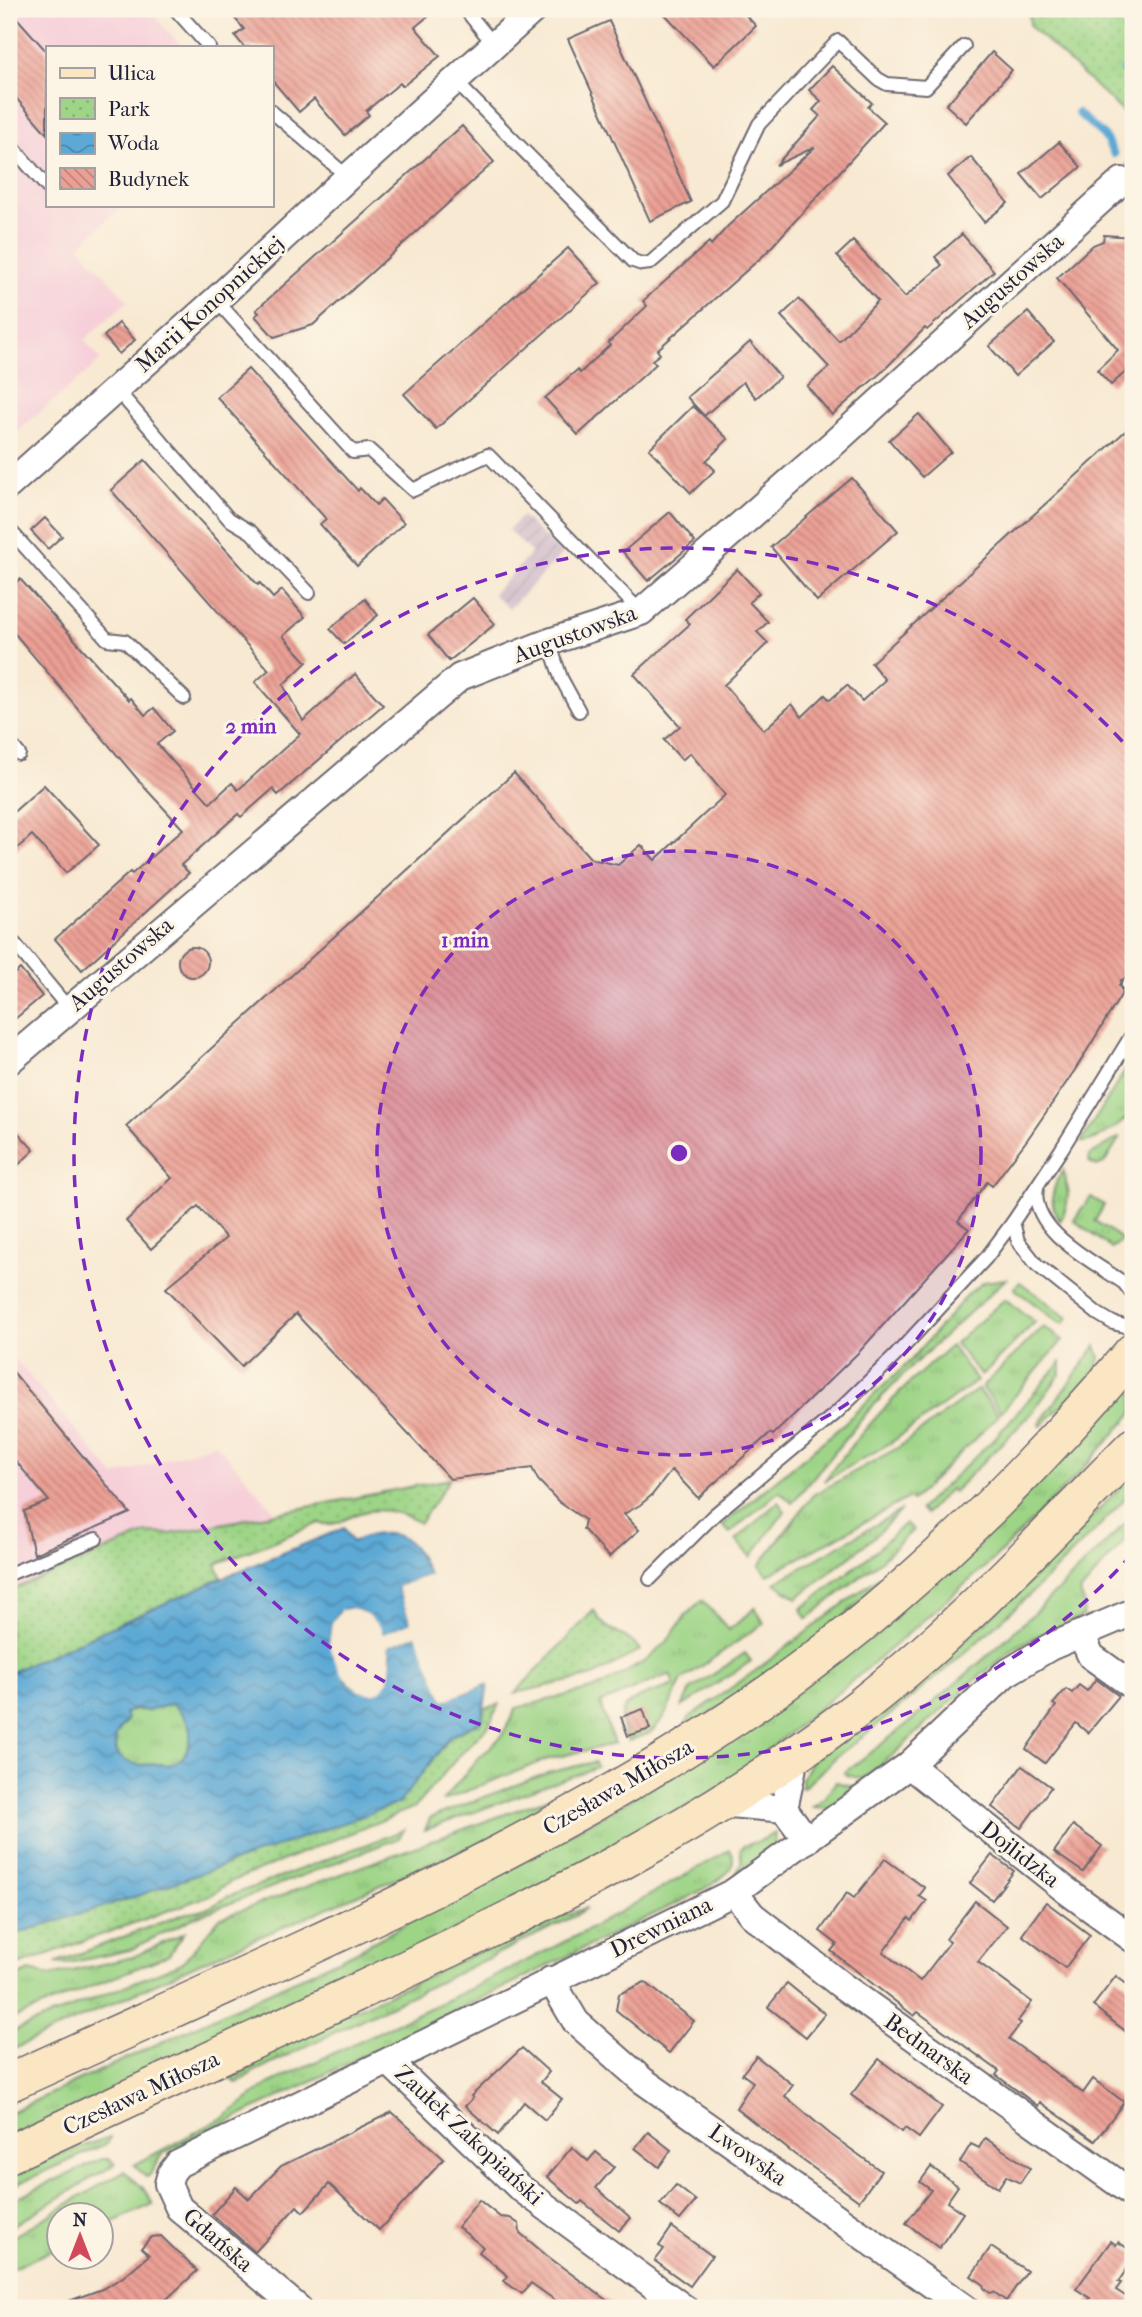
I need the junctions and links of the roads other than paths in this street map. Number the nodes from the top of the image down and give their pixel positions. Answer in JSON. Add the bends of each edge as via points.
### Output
{"nodes":[{"id":1,"x":175,"y":9,"type":"edge"},
{"id":2,"x":465,"y":9,"type":"edge"},
{"id":3,"x":534,"y":9,"type":"edge"},
{"id":4,"x":494,"y":45,"type":"junction"},
{"id":5,"x":208,"y":46,"type":"edge"},
{"id":6,"x":964,"y":46,"type":"dead end"},
{"id":7,"x":454,"y":82,"type":"junction"},
{"id":8,"x":273,"y":113,"type":"edge"},
{"id":9,"x":9,"y":144,"type":"edge"},
{"id":10,"x":348,"y":177,"type":"junction"},
{"id":11,"x":46,"y":186,"type":"edge"},
{"id":12,"x":1128,"y":186,"type":"edge"},
{"id":13,"x":216,"y":300,"type":"junction"},
{"id":14,"x":116,"y":389,"type":"junction"},
{"id":15,"x":9,"y":484,"type":"edge"},
{"id":16,"x":9,"y":529,"type":"edge"},
{"id":17,"x":309,"y":593,"type":"dead end"},
{"id":18,"x":642,"y":611,"type":"junction"},
{"id":19,"x":549,"y":642,"type":"junction"},
{"id":20,"x":184,"y":698,"type":"dead end"},
{"id":21,"x":579,"y":711,"type":"dead end"},
{"id":22,"x":9,"y":743,"type":"edge"},
{"id":23,"x":19,"y":754,"type":"dead end"},
{"id":24,"x":9,"y":949,"type":"edge"},
{"id":25,"x":69,"y":1009,"type":"junction"},
{"id":26,"x":1133,"y":1033,"type":"edge"},
{"id":27,"x":9,"y":1061,"type":"edge"},
{"id":28,"x":1038,"y":1184,"type":"junction"},
{"id":29,"x":1013,"y":1222,"type":"junction"},
{"id":30,"x":1133,"y":1295,"type":"edge"},
{"id":31,"x":1133,"y":1328,"type":"edge"},
{"id":32,"x":1133,"y":1352,"type":"edge"},
{"id":33,"x":1133,"y":1447,"type":"edge"},
{"id":34,"x":96,"y":1539,"type":"dead end"},
{"id":35,"x":9,"y":1574,"type":"edge"},
{"id":36,"x":650,"y":1579,"type":"dead end"},
{"id":37,"x":1133,"y":1612,"type":"edge"},
{"id":38,"x":1081,"y":1634,"type":"junction"},
{"id":39,"x":1133,"y":1686,"type":"edge"},
{"id":40,"x":796,"y":1753,"type":"junction"},
{"id":41,"x":909,"y":1765,"type":"junction"},
{"id":42,"x":720,"y":1803,"type":"junction"},
{"id":43,"x":784,"y":1809,"type":"junction"},
{"id":44,"x":807,"y":1840,"type":"junction"},
{"id":45,"x":734,"y":1892,"type":"junction"},
{"id":46,"x":1133,"y":1939,"type":"edge"},
{"id":47,"x":551,"y":1980,"type":"junction"},
{"id":48,"x":389,"y":2062,"type":"junction"},
{"id":49,"x":9,"y":2083,"type":"edge"},
{"id":50,"x":9,"y":2154,"type":"edge"},
{"id":51,"x":1133,"y":2194,"type":"edge"},
{"id":52,"x":172,"y":2196,"type":"joint"},
{"id":53,"x":298,"y":2308,"type":"edge"},
{"id":54,"x":684,"y":2308,"type":"edge"},
{"id":55,"x":965,"y":2308,"type":"edge"}],
"edges":[{"from":1,"to":5,"type":"lane"},
{"from":2,"to":4,"type":"lane"},
{"from":3,"to":4,"type":"street","name":"Marii Konopnickiej"},
{"from":4,"to":7,"type":"street","name":"Marii Konopnickiej"},
{"from":6,"to":7,"type":"lane","via":[[926,87],[887,84],[838,41],[759,124],[722,201],[663,254],[642,264],[633,261]]},
{"from":7,"to":10,"type":"street","name":"Marii Konopnickiej"},
{"from":8,"to":10,"type":"lane"},
{"from":9,"to":11,"type":"lane"},
{"from":10,"to":13,"type":"street","name":"Marii Konopnickiej"},
{"from":12,"to":18,"type":"street","name":"Augustowska"},
{"from":13,"to":14,"type":"street","name":"Marii Konopnickiej"},
{"from":13,"to":18,"type":"lane","via":[[352,452],[369,450],[413,490],[488,455]]},
{"from":14,"to":15,"type":"street","name":"Marii Konopnickiej"},
{"from":14,"to":17,"type":"lane","via":[[229,519],[251,532]]},
{"from":16,"to":20,"type":"lane","via":[[107,639],[125,641]]},
{"from":18,"to":19,"type":"street","name":"Augustowska"},
{"from":19,"to":21,"type":"lane"},
{"from":19,"to":25,"type":"street","name":"Augustowska","via":[[460,677]]},
{"from":22,"to":23,"type":"lane"},
{"from":24,"to":25,"type":"lane","via":[[15,944]]},
{"from":25,"to":27,"type":"street","name":"Augustowska"},
{"from":26,"to":28,"type":"lane"},
{"from":28,"to":29,"type":"lane"},
{"from":28,"to":30,"type":"lane","via":[[1037,1207],[1046,1225],[1124,1283]]},
{"from":29,"to":31,"type":"lane","via":[[1017,1241],[1037,1265],[1098,1314]]},
{"from":29,"to":36,"type":"lane","via":[[986,1258],[894,1357],[835,1414],[714,1515]]},
{"from":32,"to":49,"type":"main road","name":"Czesława Miłosza","via":[[1003,1497],[884,1605],[780,1686],[710,1733],[606,1798],[508,1849]]},
{"from":33,"to":40,"type":"main road","name":"Czesława Miłosza","via":[[937,1642]]},
{"from":34,"to":35,"type":"lane"},
{"from":37,"to":38,"type":"street","name":"Drewniana"},
{"from":38,"to":39,"type":"street","via":[[1091,1656]]},
{"from":38,"to":41,"type":"street","name":"Drewniana","via":[[1005,1674]]},
{"from":40,"to":42,"type":"main road","name":"Czesława Miłosza"},
{"from":40,"to":43,"type":"street"},
{"from":41,"to":44,"type":"street","name":"Drewniana"},
{"from":41,"to":46,"type":"street","name":"Dojlidzka"},
{"from":42,"to":43,"type":"street"},
{"from":42,"to":50,"type":"main road","name":"Czesława Miłosza","via":[[532,1910]]},
{"from":43,"to":44,"type":"street"},
{"from":44,"to":45,"type":"street","name":"Drewniana"},
{"from":45,"to":47,"type":"street","name":"Drewniana"},
{"from":45,"to":51,"type":"street","name":"Bednarska","via":[[752,1915],[841,1985]]},
{"from":47,"to":48,"type":"street","name":"Drewniana"},
{"from":47,"to":55,"type":"street","name":"Lwowska","via":[[576,2022],[642,2080]]},
{"from":48,"to":52,"type":"street","name":"Drewniana","via":[[178,2164],[168,2184]]},
{"from":48,"to":54,"type":"street","name":"Zaułek Zakopiański","via":[[519,2187]]},
{"from":52,"to":53,"type":"street","name":"Gdańska","via":[[179,2208]]}]}
